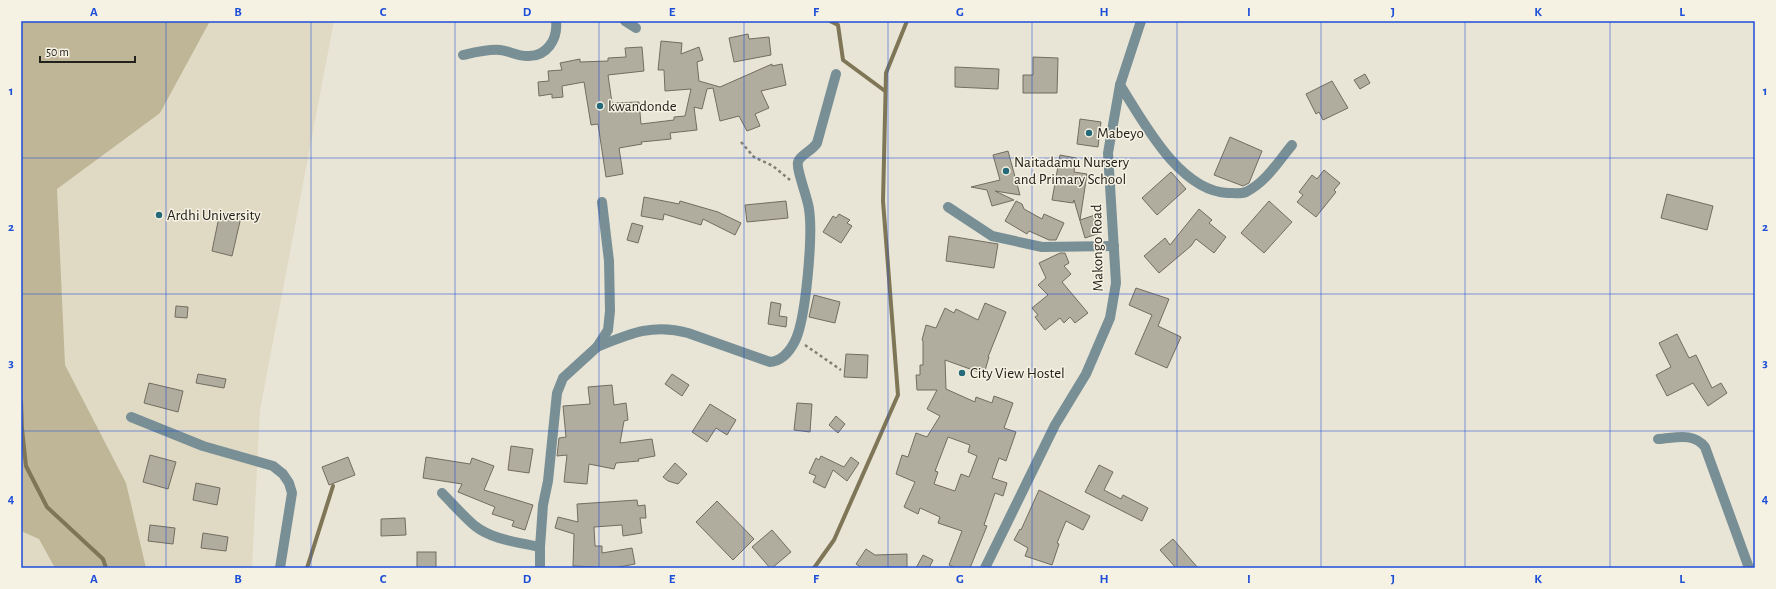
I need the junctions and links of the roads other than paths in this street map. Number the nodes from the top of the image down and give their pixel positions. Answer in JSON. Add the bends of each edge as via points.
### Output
{"nodes":[{"id":1,"x":556,"y":21,"type":"edge"},
{"id":2,"x":625,"y":21,"type":"edge"},
{"id":3,"x":1141,"y":21,"type":"edge"},
{"id":4,"x":636,"y":28,"type":"dead end"},
{"id":5,"x":463,"y":55,"type":"dead end"},
{"id":6,"x":836,"y":74,"type":"dead end"},
{"id":7,"x":1120,"y":84,"type":"junction"},
{"id":8,"x":1292,"y":145,"type":"dead end"},
{"id":9,"x":602,"y":202,"type":"dead end"},
{"id":10,"x":948,"y":206,"type":"dead end"},
{"id":11,"x":1114,"y":246,"type":"junction"},
{"id":12,"x":597,"y":347,"type":"junction"},
{"id":13,"x":130,"y":417,"type":"dead end"},
{"id":14,"x":1658,"y":439,"type":"dead end"},
{"id":15,"x":442,"y":493,"type":"dead end"},
{"id":16,"x":540,"y":547,"type":"junction"},
{"id":17,"x":280,"y":568,"type":"edge"},
{"id":18,"x":540,"y":568,"type":"edge"},
{"id":19,"x":985,"y":568,"type":"edge"},
{"id":20,"x":1749,"y":568,"type":"edge"}],
"edges":[{"from":1,"to":5,"type":"street","via":[[557,32],[553,41],[541,54],[526,56],[501,50],[488,50]]},
{"from":2,"to":4,"type":"street"},
{"from":3,"to":7,"type":"street","name":"Makongo Road"},
{"from":6,"to":12,"type":"street","via":[[817,144],[798,162],[810,210],[810,231],[801,321],[796,340],[789,351],[777,361],[770,362],[675,329],[659,328],[642,330]]},
{"from":7,"to":8,"type":"street","via":[[1154,137],[1179,168],[1191,180],[1220,192],[1244,193],[1255,186],[1267,176]]},
{"from":7,"to":11,"type":"street","name":"Makongo Road","via":[[1108,153]]},
{"from":9,"to":12,"type":"street","via":[[610,311],[608,330]]},
{"from":10,"to":11,"type":"street","via":[[992,236],[1042,247]]},
{"from":11,"to":19,"type":"street","name":"Makongo Road","via":[[1116,283],[1110,318],[1086,374],[1055,425]]},
{"from":12,"to":16,"type":"street","via":[[563,378],[557,392]]},
{"from":13,"to":17,"type":"street","via":[[203,446],[273,466],[283,474],[292,493]]},
{"from":14,"to":20,"type":"street","via":[[1692,437],[1700,440],[1705,447]]},
{"from":15,"to":16,"type":"street","via":[[476,526],[489,534]]},
{"from":16,"to":18,"type":"street"}]}
